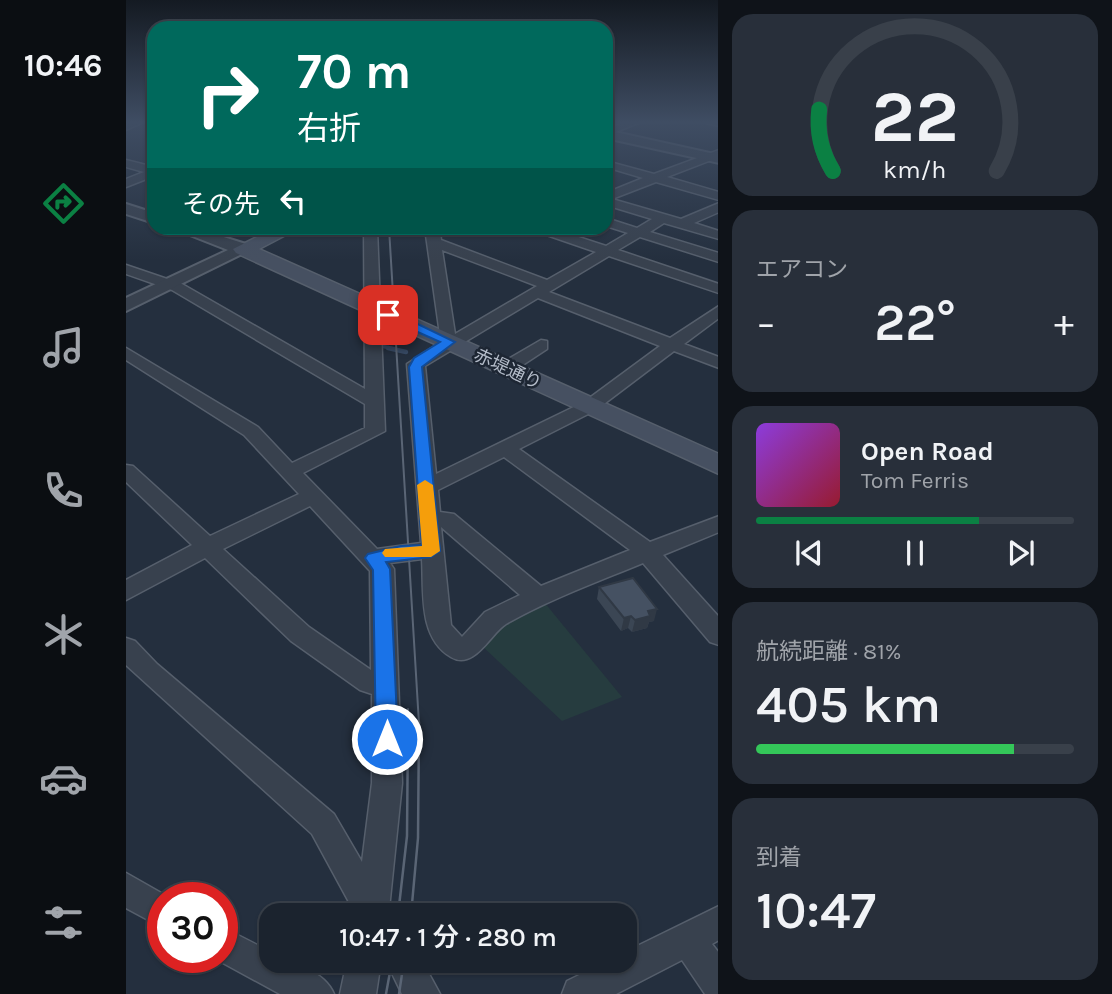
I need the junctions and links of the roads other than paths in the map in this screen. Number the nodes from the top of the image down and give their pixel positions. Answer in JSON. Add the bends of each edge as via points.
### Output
{"nodes":[{"id":1,"x":618,"y":167,"type":"edge"},
{"id":2,"x":684,"y":167,"type":"edge"},
{"id":3,"x":147,"y":175,"type":"edge"},
{"id":4,"x":655,"y":178,"type":"junction"},
{"id":5,"x":126,"y":183,"type":"edge"},
{"id":6,"x":613,"y":196,"type":"edge"},
{"id":7,"x":718,"y":196,"type":"edge"},
{"id":8,"x":613,"y":201,"type":"edge"},
{"id":9,"x":718,"y":208,"type":"edge"},
{"id":10,"x":126,"y":209,"type":"edge"},
{"id":11,"x":147,"y":216,"type":"edge"},
{"id":12,"x":663,"y":218,"type":"junction"},
{"id":13,"x":613,"y":224,"type":"edge"},
{"id":14,"x":682,"y":224,"type":"junction"},
{"id":15,"x":639,"y":232,"type":"junction"},
{"id":16,"x":201,"y":235,"type":"edge"},
{"id":17,"x":274,"y":235,"type":"edge"},
{"id":18,"x":371,"y":235,"type":"edge"},
{"id":19,"x":432,"y":235,"type":"edge"},
{"id":20,"x":436,"y":235,"type":"edge"},
{"id":21,"x":561,"y":235,"type":"edge"},
{"id":22,"x":718,"y":235,"type":"edge"},
{"id":23,"x":243,"y":249,"type":"junction"},
{"id":24,"x":607,"y":250,"type":"junction"},
{"id":25,"x":718,"y":258,"type":"edge"},
{"id":26,"x":126,"y":269,"type":"edge"},
{"id":27,"x":167,"y":285,"type":"junction"},
{"id":28,"x":542,"y":288,"type":"junction"},
{"id":29,"x":718,"y":289,"type":"edge"},
{"id":30,"x":126,"y":305,"type":"edge"},
{"id":31,"x":372,"y":307,"type":"junction"},
{"id":32,"x":718,"y":310,"type":"edge"},
{"id":33,"x":449,"y":342,"type":"junction"},
{"id":34,"x":541,"y":345,"type":"dead end"},
{"id":35,"x":671,"y":345,"type":"junction"},
{"id":36,"x":126,"y":353,"type":"edge"},
{"id":37,"x":718,"y":363,"type":"edge"},
{"id":38,"x":506,"y":368,"type":"junction"},
{"id":39,"x":373,"y":401,"type":"junction"},
{"id":40,"x":590,"y":406,"type":"junction"},
{"id":41,"x":504,"y":447,"type":"junction"},
{"id":42,"x":718,"y":465,"type":"edge"},
{"id":43,"x":126,"y":471,"type":"edge"},
{"id":44,"x":289,"y":472,"type":"junction"},
{"id":45,"x":425,"y":488,"type":"junction"},
{"id":46,"x":312,"y":496,"type":"junction"},
{"id":47,"x":428,"y":519,"type":"junction"},
{"id":48,"x":718,"y":523,"type":"edge"},
{"id":49,"x":205,"y":548,"type":"junction"},
{"id":50,"x":431,"y":551,"type":"junction"},
{"id":51,"x":646,"y":551,"type":"junction"},
{"id":52,"x":374,"y":558,"type":"junction"},
{"id":53,"x":126,"y":591,"type":"edge"},
{"id":54,"x":538,"y":597,"type":"junction"},
{"id":55,"x":718,"y":635,"type":"edge"},
{"id":56,"x":126,"y":648,"type":"edge"},
{"id":57,"x":387,"y":688,"type":"junction"},
{"id":58,"x":126,"y":889,"type":"edge"},
{"id":59,"x":147,"y":902,"type":"edge"},
{"id":60,"x":367,"y":903,"type":"edge"},
{"id":61,"x":374,"y":903,"type":"edge"},
{"id":62,"x":718,"y":922,"type":"edge"},
{"id":63,"x":688,"y":939,"type":"junction"},
{"id":64,"x":238,"y":953,"type":"edge"},
{"id":65,"x":362,"y":973,"type":"edge"},
{"id":66,"x":410,"y":973,"type":"edge"},
{"id":67,"x":718,"y":984,"type":"edge"},
{"id":68,"x":316,"y":994,"type":"edge"},
{"id":69,"x":358,"y":994,"type":"edge"},
{"id":70,"x":422,"y":994,"type":"edge"},
{"id":71,"x":580,"y":994,"type":"edge"}],
"edges":[{"from":1,"to":4,"type":"street"},
{"from":2,"to":4,"type":"street"},
{"from":3,"to":5,"type":"street"},
{"from":4,"to":6,"type":"street"},
{"from":4,"to":7,"type":"street"},
{"from":8,"to":12,"type":"street"},
{"from":9,"to":14,"type":"street"},
{"from":10,"to":11,"type":"street"},
{"from":12,"to":14,"type":"street"},
{"from":12,"to":15,"type":"street"},
{"from":13,"to":15,"type":"street"},
{"from":14,"to":22,"type":"street"},
{"from":15,"to":24,"type":"street"},
{"from":15,"to":25,"type":"street"},
{"from":16,"to":23,"type":"street","name":"赤堤通り"},
{"from":17,"to":23,"type":"main road"},
{"from":18,"to":31,"type":"street"},
{"from":19,"to":33,"type":"street"},
{"from":20,"to":28,"type":"street"},
{"from":21,"to":24,"type":"street"},
{"from":23,"to":27,"type":"street"},
{"from":23,"to":31,"type":"main road","name":"赤堤通り"},
{"from":24,"to":28,"type":"street"},
{"from":24,"to":29,"type":"street"},
{"from":26,"to":27,"type":"street"},
{"from":27,"to":30,"type":"street"},
{"from":27,"to":39,"type":"street"},
{"from":28,"to":33,"type":"street"},
{"from":28,"to":35,"type":"street"},
{"from":31,"to":33,"type":"main road","name":"赤堤通り"},
{"from":31,"to":39,"type":"street"},
{"from":32,"to":35,"type":"street"},
{"from":33,"to":38,"type":"main road","name":"赤堤通り"},
{"from":33,"to":45,"type":"street","via":[[416,364]]},
{"from":34,"to":38,"type":"street"},
{"from":35,"to":37,"type":"street"},
{"from":35,"to":40,"type":"street"},
{"from":36,"to":44,"type":"street","via":[[244,425]]},
{"from":38,"to":40,"type":"main road","name":"赤堤通り"},
{"from":39,"to":44,"type":"street","via":[[376,431]]},
{"from":40,"to":41,"type":"street"},
{"from":40,"to":42,"type":"main road","name":"赤堤通り"},
{"from":41,"to":45,"type":"street"},
{"from":41,"to":51,"type":"street"},
{"from":43,"to":49,"type":"street"},
{"from":44,"to":46,"type":"street"},
{"from":45,"to":47,"type":"street"},
{"from":46,"to":49,"type":"street"},
{"from":46,"to":52,"type":"street"},
{"from":47,"to":50,"type":"street"},
{"from":47,"to":54,"type":"street","via":[[446,519]]},
{"from":48,"to":51,"type":"street"},
{"from":49,"to":53,"type":"street"},
{"from":49,"to":57,"type":"street","via":[[300,634],[369,682]]},
{"from":50,"to":52,"type":"street"},
{"from":50,"to":54,"type":"street","via":[[439,625],[460,650],[494,619]]},
{"from":51,"to":54,"type":"street"},
{"from":51,"to":55,"type":"street"},
{"from":52,"to":57,"type":"street","via":[[382,569]]},
{"from":56,"to":60,"type":"street","via":[[323,824]]},
{"from":57,"to":61,"type":"street","via":[[387,783]]},
{"from":58,"to":59,"type":"street"},
{"from":62,"to":63,"type":"street"},
{"from":63,"to":67,"type":"street"},
{"from":63,"to":71,"type":"street"},
{"from":64,"to":68,"type":"street"},
{"from":65,"to":69,"type":"street"},
{"from":66,"to":70,"type":"street"}]}
